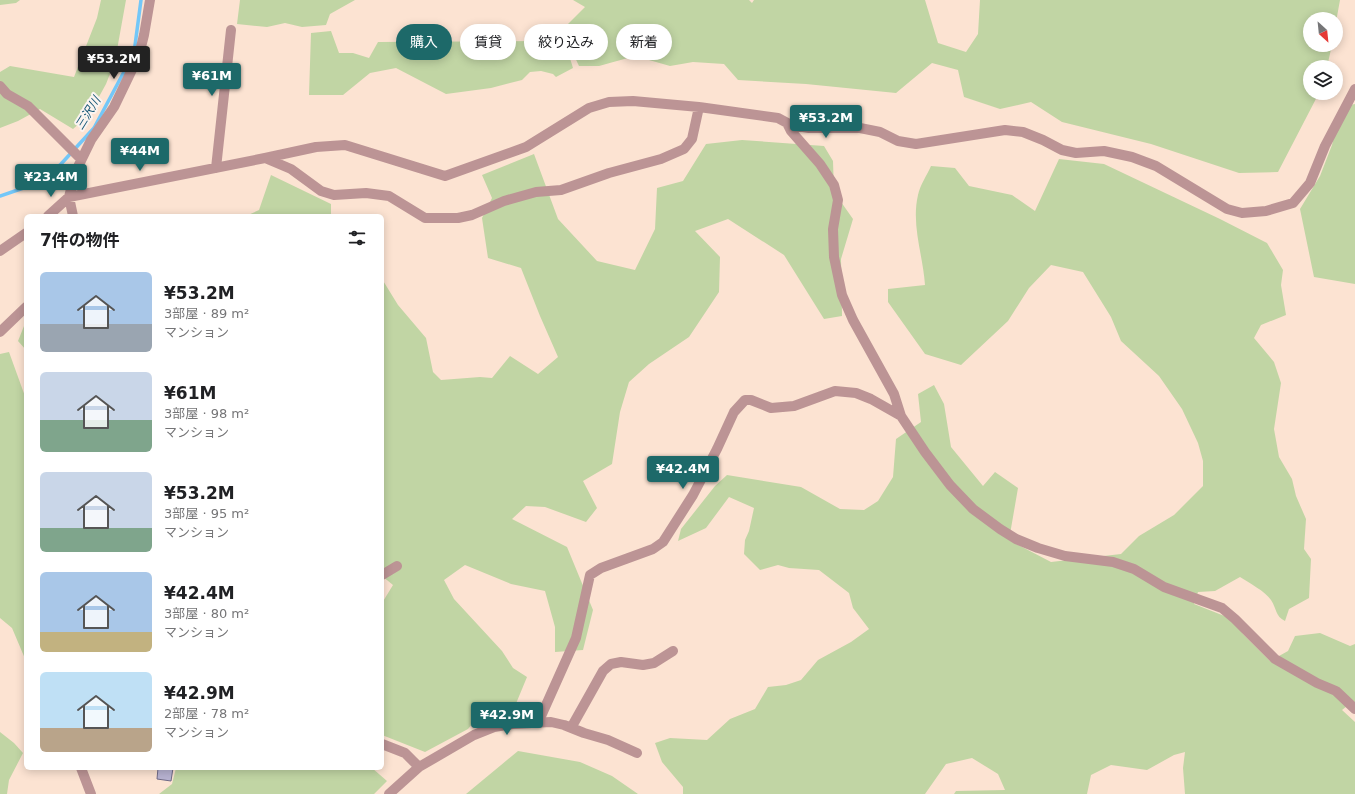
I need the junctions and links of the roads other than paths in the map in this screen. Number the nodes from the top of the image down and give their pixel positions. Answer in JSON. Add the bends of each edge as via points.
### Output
{"nodes":[{"id":1,"x":150,"y":0,"type":"edge"},
{"id":2,"x":231,"y":30,"type":"dead end"},
{"id":3,"x":0,"y":86,"type":"edge"},
{"id":4,"x":1355,"y":89,"type":"edge"},
{"id":5,"x":699,"y":107,"type":"junction"},
{"id":6,"x":787,"y":123,"type":"junction"},
{"id":7,"x":265,"y":158,"type":"junction"},
{"id":8,"x":81,"y":159,"type":"junction"},
{"id":9,"x":216,"y":168,"type":"junction"},
{"id":10,"x":69,"y":197,"type":"junction"},
{"id":11,"x":50,"y":214,"type":"edge"},
{"id":12,"x":72,"y":214,"type":"edge"},
{"id":13,"x":24,"y":233,"type":"edge"},
{"id":14,"x":0,"y":251,"type":"edge"},
{"id":15,"x":24,"y":309,"type":"edge"},
{"id":16,"x":0,"y":332,"type":"edge"},
{"id":17,"x":901,"y":416,"type":"junction"},
{"id":18,"x":397,"y":566,"type":"dead end"},
{"id":19,"x":384,"y":574,"type":"edge"},
{"id":20,"x":673,"y":651,"type":"dead end"},
{"id":21,"x":1355,"y":709,"type":"edge"},
{"id":22,"x":538,"y":723,"type":"junction"},
{"id":23,"x":571,"y":728,"type":"junction"},
{"id":24,"x":384,"y":745,"type":"edge"},
{"id":25,"x":637,"y":753,"type":"dead end"},
{"id":26,"x":419,"y":767,"type":"junction"},
{"id":27,"x":82,"y":770,"type":"edge"},
{"id":28,"x":91,"y":794,"type":"edge"},
{"id":29,"x":389,"y":794,"type":"edge"}],
"edges":[{"from":1,"to":8,"type":"street","via":[[138,55],[114,107]]},
{"from":2,"to":9,"type":"street"},
{"from":3,"to":8,"type":"street","via":[[7,94],[28,106]]},
{"from":4,"to":6,"type":"street","via":[[1310,183],[1293,203],[1266,211],[1242,213],[1227,209],[1156,166],[1132,157],[1104,151],[1076,153],[1062,150],[1023,132],[1005,130],[916,144],[898,141],[880,132],[860,128],[809,128]]},
{"from":5,"to":6,"type":"street","via":[[778,118]]},
{"from":5,"to":7,"type":"street","via":[[633,101],[609,102],[589,108],[526,147],[445,176],[345,145],[316,147]]},
{"from":5,"to":7,"type":"street","via":[[692,139],[684,149],[661,159],[609,173],[561,190],[536,192],[504,200],[472,215],[458,218],[425,218],[389,196],[366,193],[334,196],[321,191],[291,169]]},
{"from":6,"to":17,"type":"street","via":[[834,185],[838,200],[833,230],[834,258],[842,295],[894,394]]},
{"from":7,"to":9,"type":"street"},
{"from":8,"to":10,"type":"street"},
{"from":9,"to":10,"type":"street"},
{"from":10,"to":11,"type":"street"},
{"from":10,"to":12,"type":"street"},
{"from":13,"to":14,"type":"street"},
{"from":15,"to":16,"type":"street"},
{"from":17,"to":21,"type":"street","via":[[950,484],[973,509],[1000,529],[1031,545],[1058,554],[1113,562],[1134,569],[1164,587],[1222,608],[1275,659],[1336,691]]},
{"from":17,"to":22,"type":"street","via":[[856,393],[835,391],[794,406],[771,408],[745,400],[734,412],[693,495],[663,542],[653,549],[590,575],[576,638]]},
{"from":18,"to":19,"type":"street"},
{"from":20,"to":23,"type":"street","via":[[654,663],[611,664],[603,671]]},
{"from":22,"to":23,"type":"street","via":[[551,722]]},
{"from":22,"to":26,"type":"street","via":[[494,727],[474,735]]},
{"from":23,"to":25,"type":"street"},
{"from":24,"to":26,"type":"street","via":[[405,753]]},
{"from":26,"to":29,"type":"street"},
{"from":27,"to":28,"type":"street"}]}
